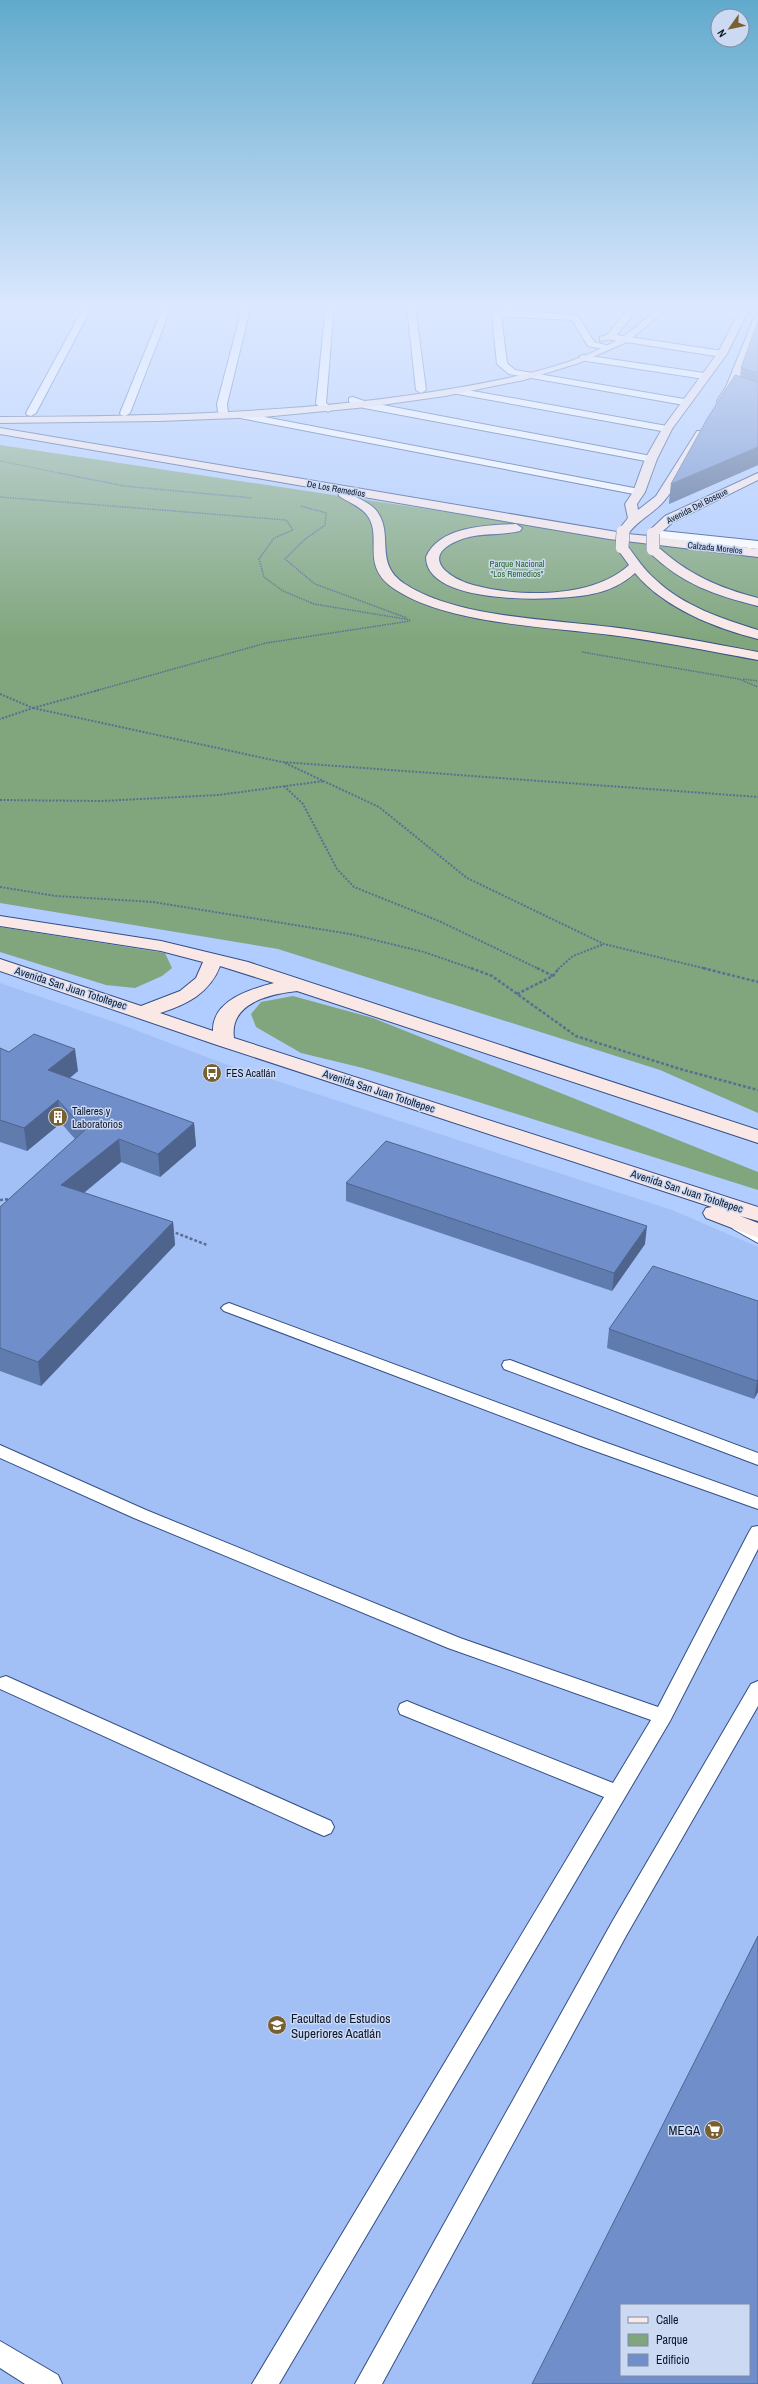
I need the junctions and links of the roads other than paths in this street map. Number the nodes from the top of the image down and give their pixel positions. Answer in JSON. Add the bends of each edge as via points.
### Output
{"nodes":[{"id":1,"x":231,"y":416,"type":"edge"},
{"id":2,"x":245,"y":416,"type":"edge"},
{"id":3,"x":424,"y":416,"type":"edge"},
{"id":4,"x":596,"y":416,"type":"edge"},
{"id":5,"x":675,"y":416,"type":"edge"},
{"id":6,"x":0,"y":420,"type":"edge"},
{"id":7,"x":41,"y":420,"type":"junction"},
{"id":8,"x":706,"y":426,"type":"edge"},
{"id":9,"x":667,"y":429,"type":"junction"},
{"id":10,"x":0,"y":431,"type":"edge"},
{"id":11,"x":24,"y":434,"type":"junction"},
{"id":12,"x":651,"y":459,"type":"junction"},
{"id":13,"x":758,"y":476,"type":"edge"},
{"id":14,"x":334,"y":489,"type":"junction"},
{"id":15,"x":638,"y":492,"type":"junction"},
{"id":16,"x":634,"y":518,"type":"junction"},
{"id":17,"x":580,"y":530,"type":"junction"},
{"id":18,"x":653,"y":534,"type":"junction"},
{"id":19,"x":673,"y":544,"type":"joint"},
{"id":20,"x":758,"y":545,"type":"edge"},
{"id":21,"x":758,"y":553,"type":"edge"},
{"id":22,"x":636,"y":566,"type":"junction"},
{"id":23,"x":758,"y":602,"type":"edge"},
{"id":24,"x":758,"y":635,"type":"edge"},
{"id":25,"x":758,"y":656,"type":"edge"},
{"id":26,"x":0,"y":921,"type":"edge"},
{"id":27,"x":214,"y":959,"type":"junction"},
{"id":28,"x":0,"y":965,"type":"edge"},
{"id":29,"x":301,"y":984,"type":"junction"},
{"id":30,"x":143,"y":1012,"type":"junction"},
{"id":31,"x":224,"y":1041,"type":"junction"},
{"id":32,"x":693,"y":1116,"type":"junction"},
{"id":33,"x":758,"y":1124,"type":"edge"},
{"id":34,"x":758,"y":1137,"type":"edge"},
{"id":35,"x":758,"y":1149,"type":"edge"},
{"id":36,"x":742,"y":1214,"type":"edge"},
{"id":37,"x":758,"y":1231,"type":"edge"},
{"id":38,"x":758,"y":1239,"type":"edge"},
{"id":39,"x":229,"y":1308,"type":"dead end"},
{"id":40,"x":510,"y":1365,"type":"dead end"},
{"id":41,"x":0,"y":1451,"type":"edge"},
{"id":42,"x":758,"y":1459,"type":"edge"},
{"id":43,"x":758,"y":1503,"type":"edge"},
{"id":44,"x":758,"y":1532,"type":"edge"},
{"id":45,"x":6,"y":1683,"type":"dead end"},
{"id":46,"x":758,"y":1689,"type":"edge"},
{"id":47,"x":407,"y":1709,"type":"dead end"},
{"id":48,"x":663,"y":1716,"type":"junction"},
{"id":49,"x":617,"y":1793,"type":"junction"},
{"id":50,"x":324,"y":1827,"type":"dead end"},
{"id":51,"x":0,"y":2354,"type":"edge"},
{"id":52,"x":48,"y":2384,"type":"edge"},
{"id":53,"x":265,"y":2384,"type":"edge"},
{"id":54,"x":368,"y":2384,"type":"edge"}],
"edges":[{"from":1,"to":7,"type":"main road"},
{"from":2,"to":15,"type":"street"},
{"from":3,"to":12,"type":"street"},
{"from":4,"to":9,"type":"street"},
{"from":5,"to":9,"type":"main road"},
{"from":6,"to":7,"type":"main road"},
{"from":7,"to":11,"type":"main road","via":[[23,426]]},
{"from":8,"to":16,"type":"main road","via":[[660,498]]},
{"from":9,"to":12,"type":"main road"},
{"from":10,"to":11,"type":"main road","name":"De Los Remedios"},
{"from":11,"to":14,"type":"main road","name":"De Los Remedios"},
{"from":12,"to":15,"type":"main road"},
{"from":13,"to":18,"type":"main road","name":"Avenida Del Bosque","via":[[669,519]]},
{"from":14,"to":17,"type":"main road","name":"De Los Remedios"},
{"from":14,"to":25,"type":"main road","via":[[371,512],[377,523],[378,561],[384,574],[400,587],[423,598],[504,617],[647,636]]},
{"from":15,"to":16,"type":"main road","via":[[631,504]]},
{"from":16,"to":22,"type":"main road","bridge":true,"via":[[623,532],[622,547]]},
{"from":17,"to":19,"type":"main road","name":"De Los Remedios"},
{"from":17,"to":22,"type":"main road","via":[[510,528],[479,531],[455,538],[438,547],[432,558],[436,570],[453,581],[478,590],[518,595],[580,593],[607,586]]},
{"from":18,"to":20,"type":"street"},
{"from":18,"to":23,"type":"main road","bridge":true,"via":[[653,550],[682,575],[704,587]]},
{"from":19,"to":21,"type":"main road","name":"Calzada Morelos"},
{"from":22,"to":24,"type":"main road","via":[[652,584],[677,600]]},
{"from":26,"to":27,"type":"main road","via":[[102,935]]},
{"from":27,"to":29,"type":"main road"},
{"from":27,"to":30,"type":"main road","via":[[209,975],[195,990],[172,1003]]},
{"from":28,"to":30,"type":"main road","name":"Avenida San Juan Totoltepec"},
{"from":29,"to":31,"type":"main road","via":[[274,988],[232,1010],[223,1025]]},
{"from":29,"to":32,"type":"main road"},
{"from":30,"to":31,"type":"main road","name":"Avenida San Juan Totoltepec"},
{"from":31,"to":36,"type":"main road","name":"Avenida San Juan Totoltepec","via":[[634,1174]]},
{"from":32,"to":33,"type":"main road"},
{"from":32,"to":34,"type":"main road"},
{"from":32,"to":35,"type":"main road"},
{"from":36,"to":37,"type":"main road","name":"Avenida San Juan Totoltepec"},
{"from":36,"to":38,"type":"lane"},
{"from":39,"to":43,"type":"lane"},
{"from":40,"to":42,"type":"lane"},
{"from":41,"to":48,"type":"lane","via":[[140,1514],[454,1643]]},
{"from":44,"to":48,"type":"lane"},
{"from":45,"to":50,"type":"lane"},
{"from":46,"to":54,"type":"lane","via":[[619,1929]]},
{"from":47,"to":49,"type":"lane"},
{"from":48,"to":49,"type":"lane"},
{"from":49,"to":53,"type":"lane"},
{"from":51,"to":52,"type":"lane"}]}
